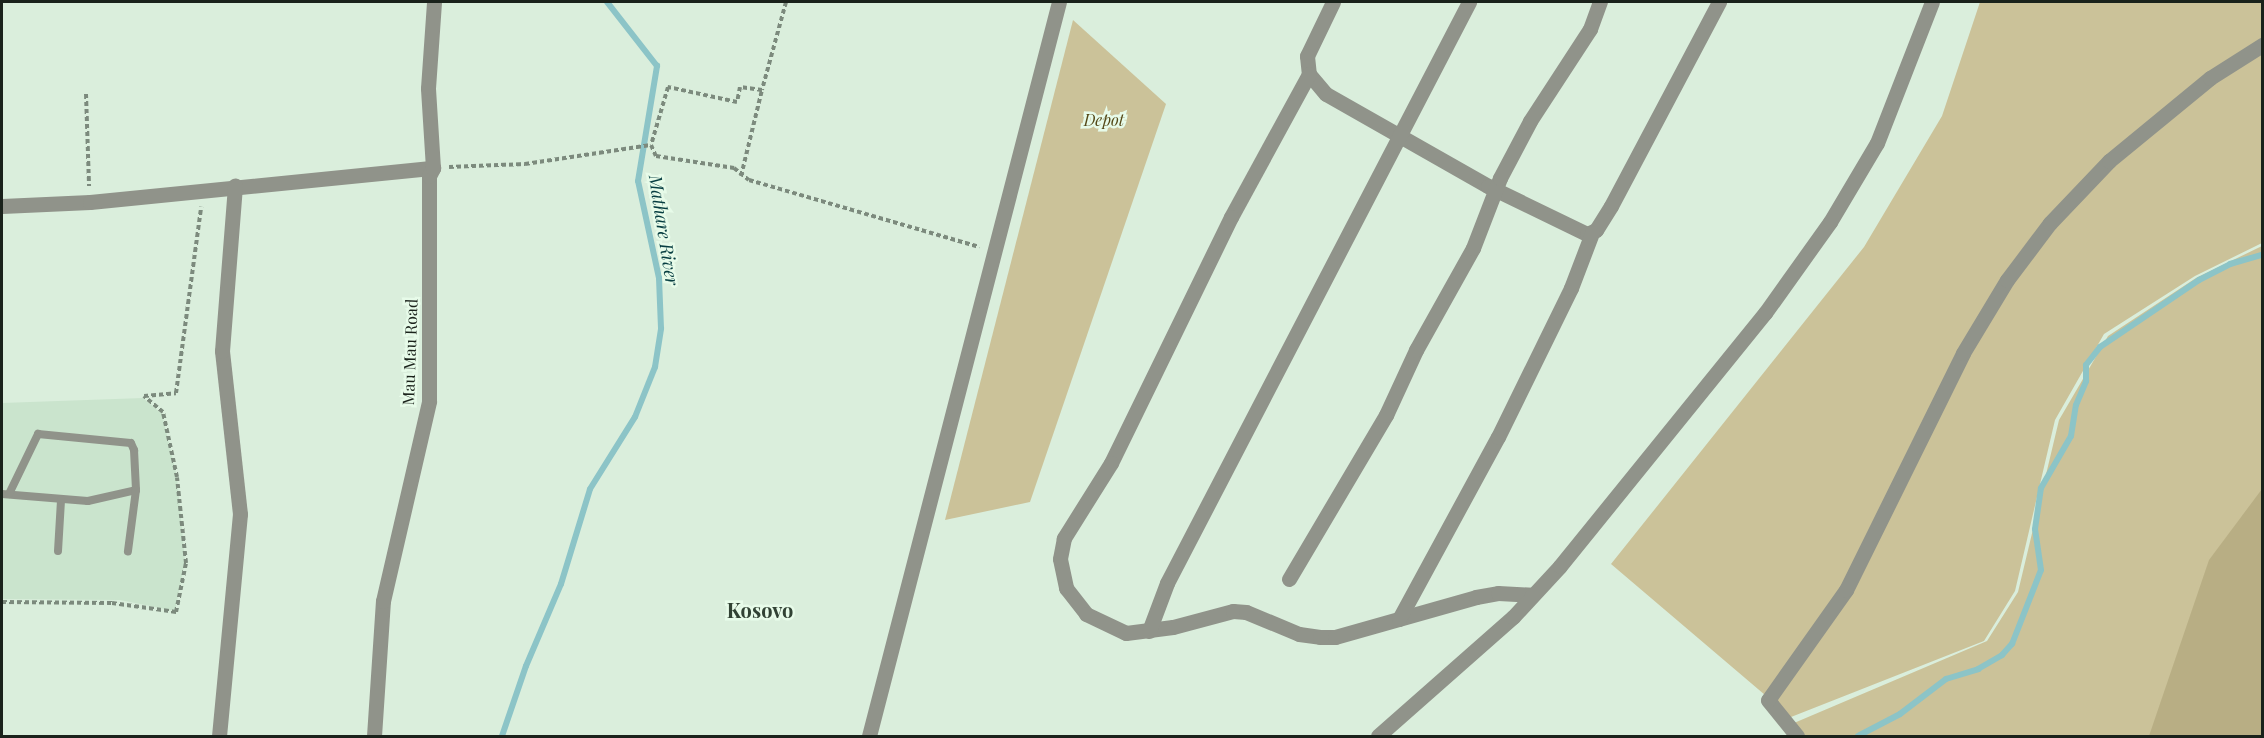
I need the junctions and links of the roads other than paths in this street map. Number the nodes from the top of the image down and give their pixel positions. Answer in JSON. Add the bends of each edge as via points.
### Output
{"nodes":[{"id":1,"x":434,"y":2,"type":"edge"},
{"id":2,"x":1059,"y":2,"type":"edge"},
{"id":3,"x":1333,"y":2,"type":"edge"},
{"id":4,"x":1469,"y":2,"type":"edge"},
{"id":5,"x":1600,"y":2,"type":"edge"},
{"id":6,"x":1719,"y":2,"type":"edge"},
{"id":7,"x":1932,"y":2,"type":"edge"},
{"id":8,"x":2262,"y":45,"type":"edge"},
{"id":9,"x":1309,"y":74,"type":"junction"},
{"id":10,"x":1397,"y":136,"type":"junction"},
{"id":11,"x":433,"y":168,"type":"junction"},
{"id":12,"x":235,"y":186,"type":"junction"},
{"id":13,"x":1496,"y":191,"type":"junction"},
{"id":14,"x":2,"y":206,"type":"edge"},
{"id":15,"x":1592,"y":233,"type":"junction"},
{"id":16,"x":136,"y":490,"type":"junction"},
{"id":17,"x":5,"y":494,"type":"edge"},
{"id":18,"x":61,"y":500,"type":"junction"},
{"id":19,"x":58,"y":551,"type":"dead end"},
{"id":20,"x":128,"y":551,"type":"dead end"},
{"id":21,"x":1289,"y":579,"type":"dead end"},
{"id":22,"x":1532,"y":595,"type":"junction"},
{"id":23,"x":1399,"y":619,"type":"junction"},
{"id":24,"x":1149,"y":631,"type":"junction"},
{"id":25,"x":219,"y":736,"type":"edge"},
{"id":26,"x":374,"y":736,"type":"edge"},
{"id":27,"x":869,"y":736,"type":"edge"},
{"id":28,"x":1378,"y":736,"type":"edge"},
{"id":29,"x":1797,"y":736,"type":"edge"}],
"edges":[{"from":1,"to":11,"type":"street","name":"Mau Mau Road","via":[[428,88]]},
{"from":2,"to":27,"type":"street"},
{"from":3,"to":9,"type":"street","via":[[1307,56]]},
{"from":4,"to":10,"type":"street"},
{"from":5,"to":13,"type":"street","via":[[1590,29],[1530,121]]},
{"from":6,"to":15,"type":"street","via":[[1611,206]]},
{"from":7,"to":22,"type":"street","via":[[1890,119],[1830,222],[1765,313]]},
{"from":8,"to":29,"type":"street","via":[[2210,78],[2109,161],[2050,223],[2007,280],[1963,353],[1846,590],[1768,700]]},
{"from":9,"to":10,"type":"street","via":[[1326,94]]},
{"from":9,"to":24,"type":"street","via":[[1231,217],[1111,463],[1064,538],[1061,572],[1078,607],[1111,628],[1126,633]]},
{"from":10,"to":13,"type":"street"},
{"from":10,"to":24,"type":"street","via":[[1167,583]]},
{"from":11,"to":12,"type":"street"},
{"from":11,"to":26,"type":"street","name":"Mau Mau Road","via":[[429,176],[429,401],[383,601]]},
{"from":12,"to":14,"type":"street","via":[[90,202]]},
{"from":12,"to":25,"type":"street","via":[[222,351],[240,514]]},
{"from":13,"to":15,"type":"street","via":[[1581,233]]},
{"from":13,"to":21,"type":"street","via":[[1473,248],[1416,350],[1386,415]]},
{"from":15,"to":23,"type":"street","via":[[1570,288],[1498,437]]},
{"from":16,"to":17,"type":"lane","via":[[131,443],[47,433],[33,439]]},
{"from":16,"to":18,"type":"lane","via":[[88,501]]},
{"from":16,"to":20,"type":"lane"},
{"from":17,"to":18,"type":"lane"},
{"from":18,"to":19,"type":"lane"},
{"from":22,"to":23,"type":"street","via":[[1498,593]]},
{"from":22,"to":28,"type":"street","via":[[1456,670]]},
{"from":23,"to":24,"type":"street","via":[[1335,637],[1320,637],[1299,634],[1246,612],[1223,611]]}]}
